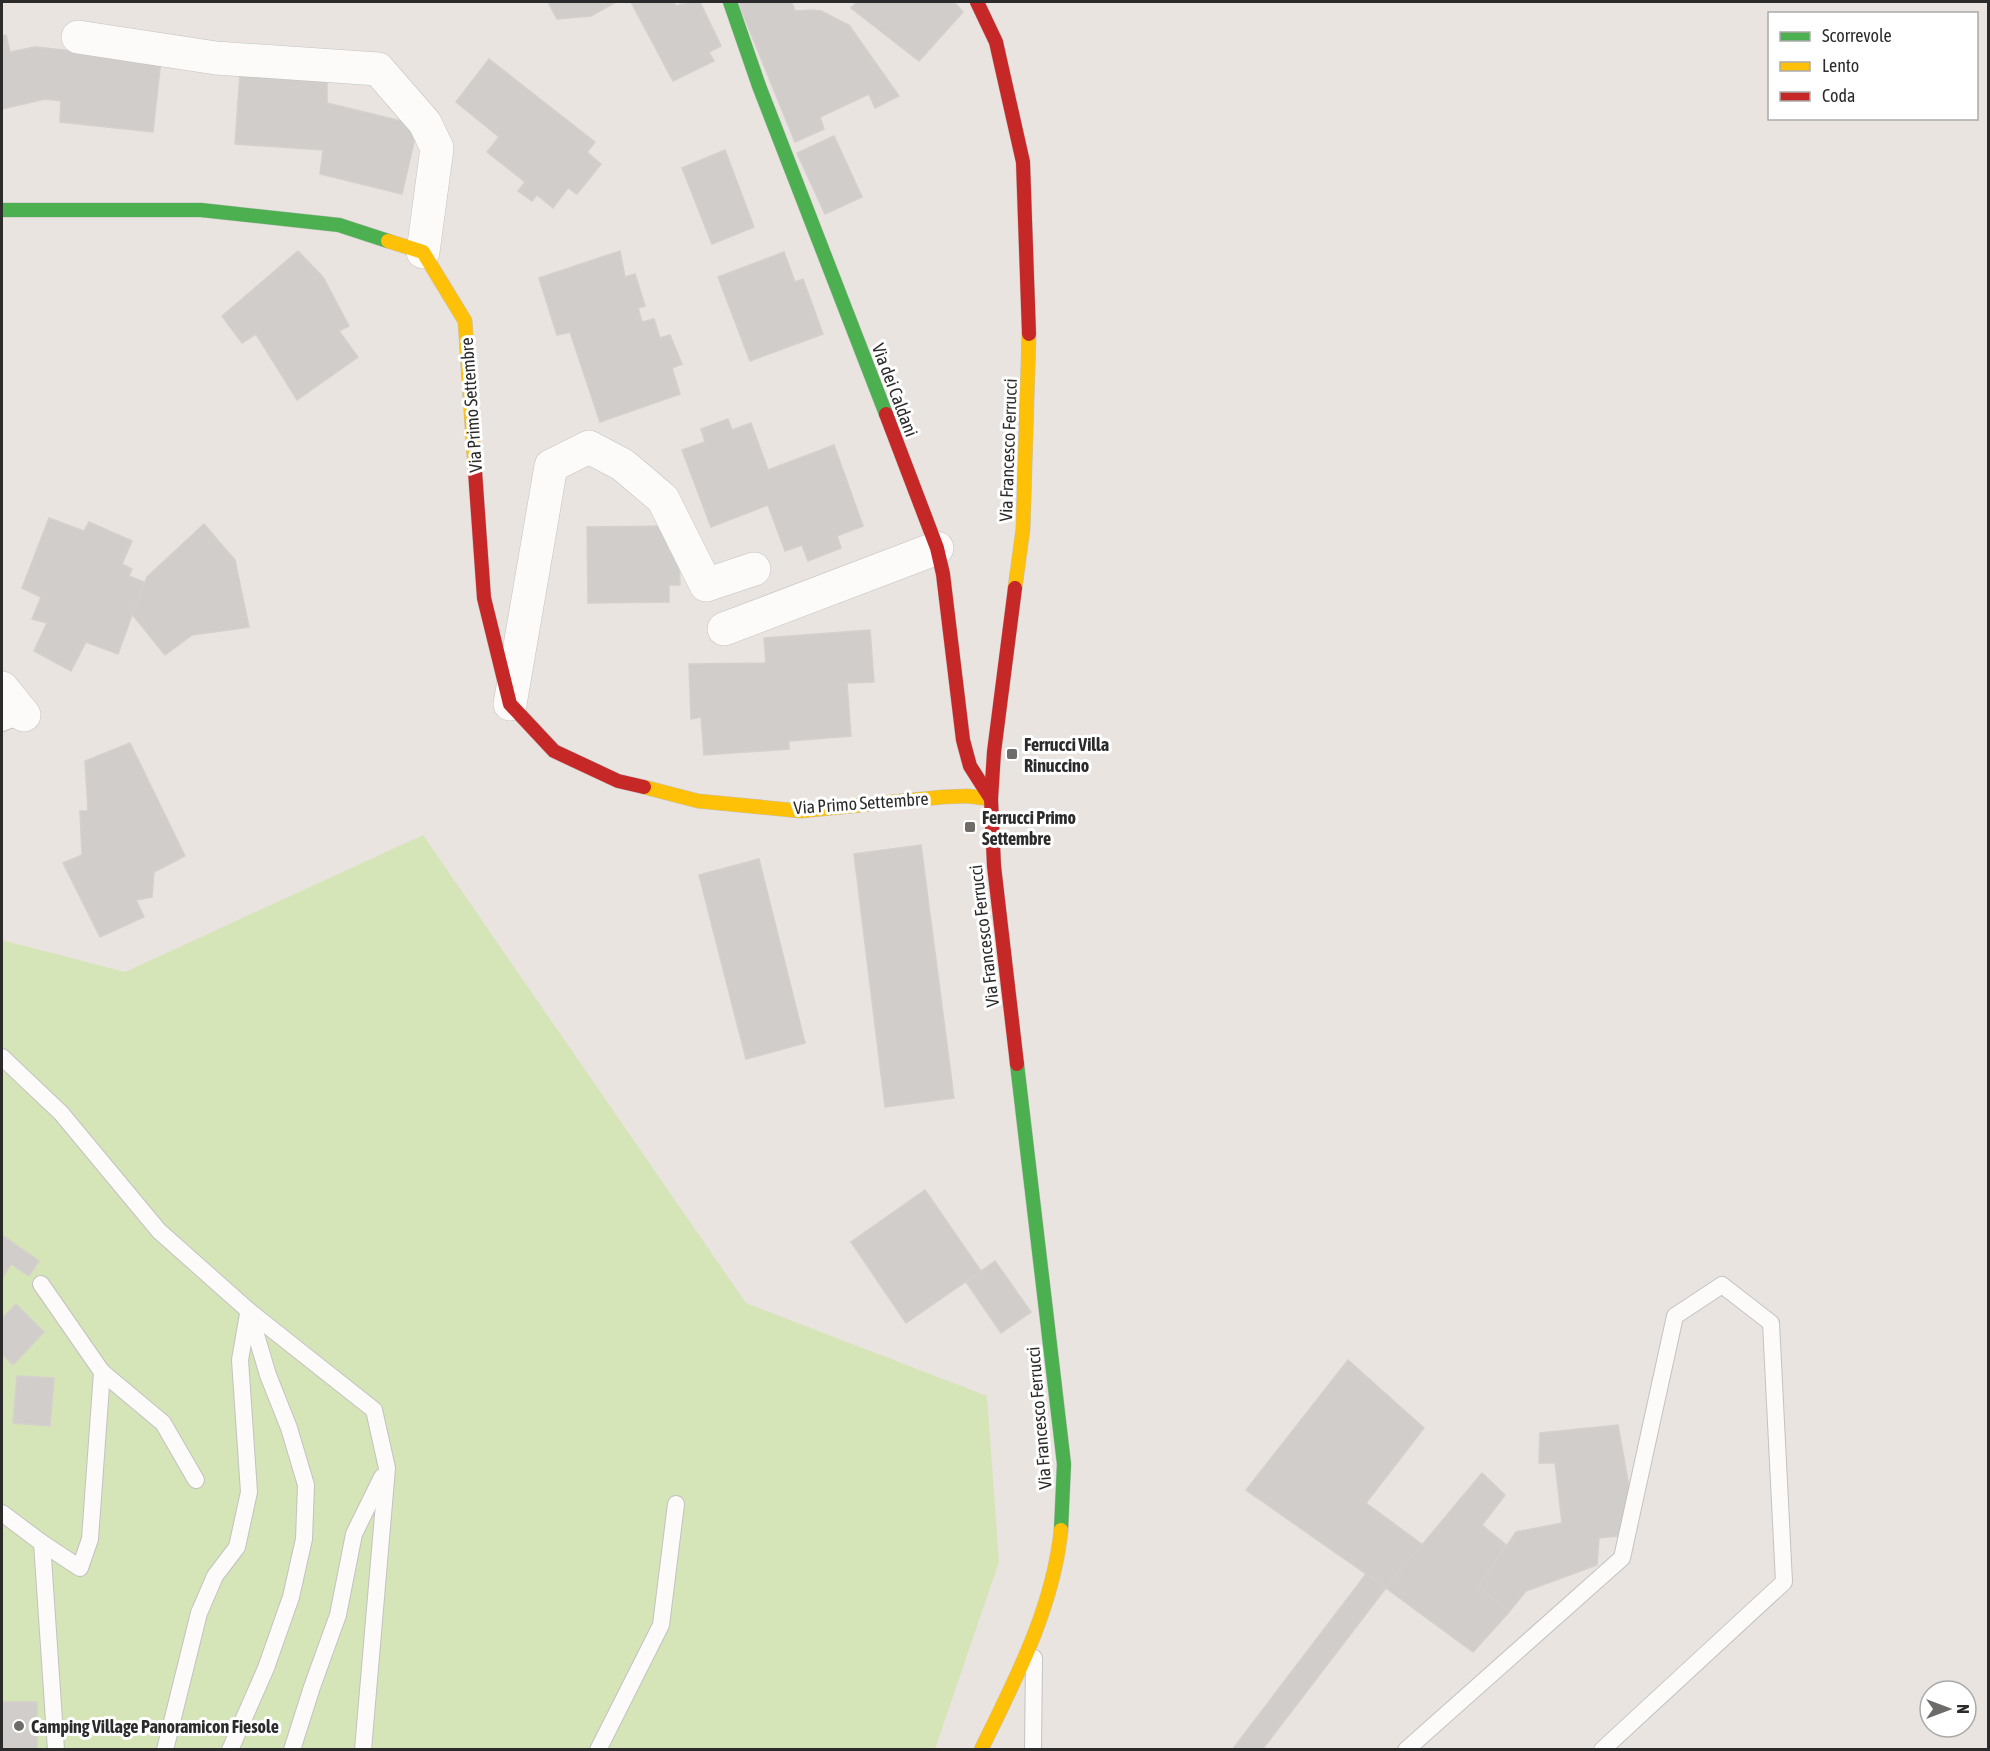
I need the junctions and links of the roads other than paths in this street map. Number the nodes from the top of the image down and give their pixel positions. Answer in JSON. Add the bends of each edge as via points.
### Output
{"nodes":[{"id":1,"x":977,"y":2,"type":"edge"},
{"id":2,"x":727,"y":9,"type":"edge"},
{"id":3,"x":78,"y":37,"type":"dead end"},
{"id":4,"x":2,"y":210,"type":"edge"},
{"id":5,"x":423,"y":252,"type":"junction"},
{"id":6,"x":937,"y":548,"type":"junction"},
{"id":7,"x":754,"y":568,"type":"dead end"},
{"id":8,"x":724,"y":629,"type":"dead end"},
{"id":9,"x":2,"y":688,"type":"edge"},
{"id":10,"x":510,"y":704,"type":"junction"},
{"id":11,"x":13,"y":719,"type":"edge"},
{"id":12,"x":991,"y":799,"type":"junction"},
{"id":13,"x":2,"y":1057,"type":"edge"},
{"id":14,"x":41,"y":1284,"type":"dead end"},
{"id":15,"x":249,"y":1311,"type":"junction"},
{"id":16,"x":102,"y":1372,"type":"junction"},
{"id":17,"x":387,"y":1468,"type":"junction"},
{"id":18,"x":196,"y":1480,"type":"dead end"},
{"id":19,"x":676,"y":1504,"type":"dead end"},
{"id":20,"x":2,"y":1513,"type":"edge"},
{"id":21,"x":42,"y":1543,"type":"junction"},
{"id":22,"x":1034,"y":1636,"type":"junction"},
{"id":23,"x":56,"y":1749,"type":"edge"},
{"id":24,"x":165,"y":1749,"type":"edge"},
{"id":25,"x":230,"y":1749,"type":"edge"},
{"id":26,"x":292,"y":1749,"type":"edge"},
{"id":27,"x":363,"y":1749,"type":"edge"},
{"id":28,"x":598,"y":1749,"type":"edge"},
{"id":29,"x":981,"y":1749,"type":"edge"},
{"id":30,"x":1033,"y":1749,"type":"edge"},
{"id":31,"x":1406,"y":1749,"type":"edge"},
{"id":32,"x":1602,"y":1749,"type":"edge"}],
"edges":[{"from":1,"to":12,"type":"street","name":"Via Francesco Ferrucci","via":[[996,42],[1023,162],[1030,316],[1023,529]]},
{"from":2,"to":6,"type":"street","name":"Via dei Caldani"},
{"from":3,"to":5,"type":"street","via":[[216,57],[378,69],[425,123],[437,148]]},
{"from":4,"to":5,"type":"street","via":[[201,210],[339,225]]},
{"from":5,"to":10,"type":"street","name":"Via Primo Settembre","via":[[465,321],[484,598]]},
{"from":6,"to":8,"type":"street"},
{"from":6,"to":12,"type":"street","name":"Via dei Caldani","via":[[963,740],[970,766]]},
{"from":7,"to":10,"type":"street","via":[[706,585],[663,499],[623,465],[590,447],[551,466]]},
{"from":9,"to":11,"type":"street"},
{"from":10,"to":12,"type":"street","name":"Via Primo Settembre","via":[[554,751],[618,781],[698,801],[801,811],[943,797]]},
{"from":12,"to":22,"type":"street","name":"Via Francesco Ferrucci","via":[[994,866],[1064,1464],[1063,1518],[1056,1562]]},
{"from":13,"to":15,"type":"lane","via":[[61,1113],[159,1231]]},
{"from":14,"to":16,"type":"lane"},
{"from":15,"to":17,"type":"lane","via":[[374,1410]]},
{"from":15,"to":24,"type":"lane","via":[[240,1360],[249,1492],[237,1547],[215,1576],[199,1612]]},
{"from":15,"to":25,"type":"lane","via":[[306,1485],[304,1539],[291,1597],[266,1668]]},
{"from":16,"to":18,"type":"lane","via":[[163,1423]]},
{"from":16,"to":21,"type":"lane","via":[[90,1539],[80,1568]]},
{"from":17,"to":26,"type":"lane","via":[[354,1534],[338,1615]]},
{"from":17,"to":27,"type":"lane"},
{"from":19,"to":28,"type":"lane","via":[[661,1625]]},
{"from":20,"to":21,"type":"lane"},
{"from":21,"to":23,"type":"lane"},
{"from":22,"to":29,"type":"street","name":"Via Francesco Ferrucci","via":[[1023,1667]]},
{"from":22,"to":30,"type":"lane"},
{"from":31,"to":32,"type":"lane","via":[[1622,1558],[1675,1316],[1722,1285],[1771,1323],[1784,1582]]}]}
